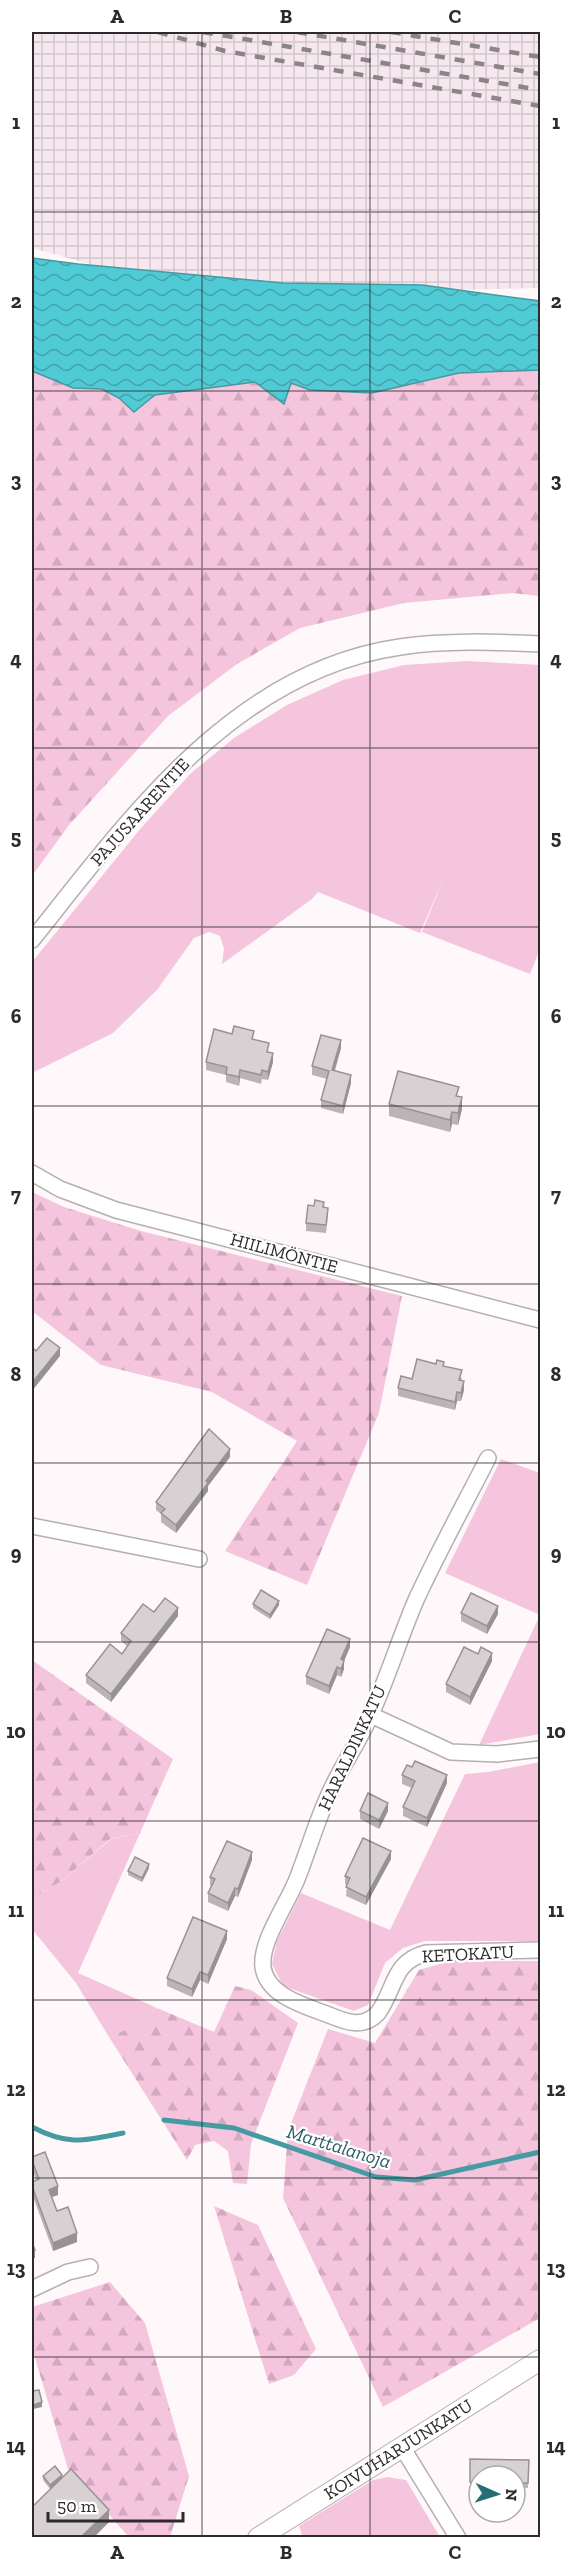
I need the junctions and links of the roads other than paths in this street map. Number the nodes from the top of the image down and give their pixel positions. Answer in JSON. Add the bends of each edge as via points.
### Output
{"nodes":[{"id":1,"x":540,"y":644,"type":"edge"},
{"id":2,"x":32,"y":940,"type":"edge"},
{"id":3,"x":32,"y":1173,"type":"edge"},
{"id":4,"x":540,"y":1320,"type":"edge"},
{"id":5,"x":488,"y":1458,"type":"dead end"},
{"id":6,"x":32,"y":1526,"type":"edge"},
{"id":7,"x":199,"y":1559,"type":"dead end"},
{"id":8,"x":371,"y":1714,"type":"junction"},
{"id":9,"x":540,"y":1749,"type":"edge"},
{"id":10,"x":540,"y":1950,"type":"edge"},
{"id":11,"x":266,"y":1977,"type":"joint"},
{"id":12,"x":90,"y":2267,"type":"dead end"},
{"id":13,"x":32,"y":2289,"type":"edge"},
{"id":14,"x":540,"y":2360,"type":"edge"},
{"id":15,"x":402,"y":2447,"type":"junction"},
{"id":16,"x":258,"y":2538,"type":"edge"},
{"id":17,"x":458,"y":2538,"type":"edge"}],
"edges":[{"from":1,"to":2,"type":"street","name":"PAJUSAARENTIE","via":[[469,642],[399,647],[345,660],[294,681],[232,720],[173,771],[117,833]]},
{"from":3,"to":4,"type":"street","name":"HIILIMÖNTIE","via":[[60,1189],[116,1210]]},
{"from":5,"to":8,"type":"street","name":"HARALDINKATU","via":[[417,1599]]},
{"from":6,"to":7,"type":"street"},
{"from":8,"to":9,"type":"street","via":[[452,1752],[497,1754]]},
{"from":8,"to":11,"type":"street","name":"HARALDINKATU","via":[[330,1792],[291,1893],[266,1944]]},
{"from":10,"to":11,"type":"street","name":"KETOKATU","via":[[414,1956],[406,1960],[378,2013],[361,2024],[289,1998],[275,1990]]},
{"from":12,"to":13,"type":"street","via":[[68,2272]]},
{"from":14,"to":15,"type":"street","name":"KOIVUHARJUNKATU"},
{"from":15,"to":16,"type":"street","name":"KOIVUHARJUNKATU"},
{"from":15,"to":17,"type":"street"}]}
